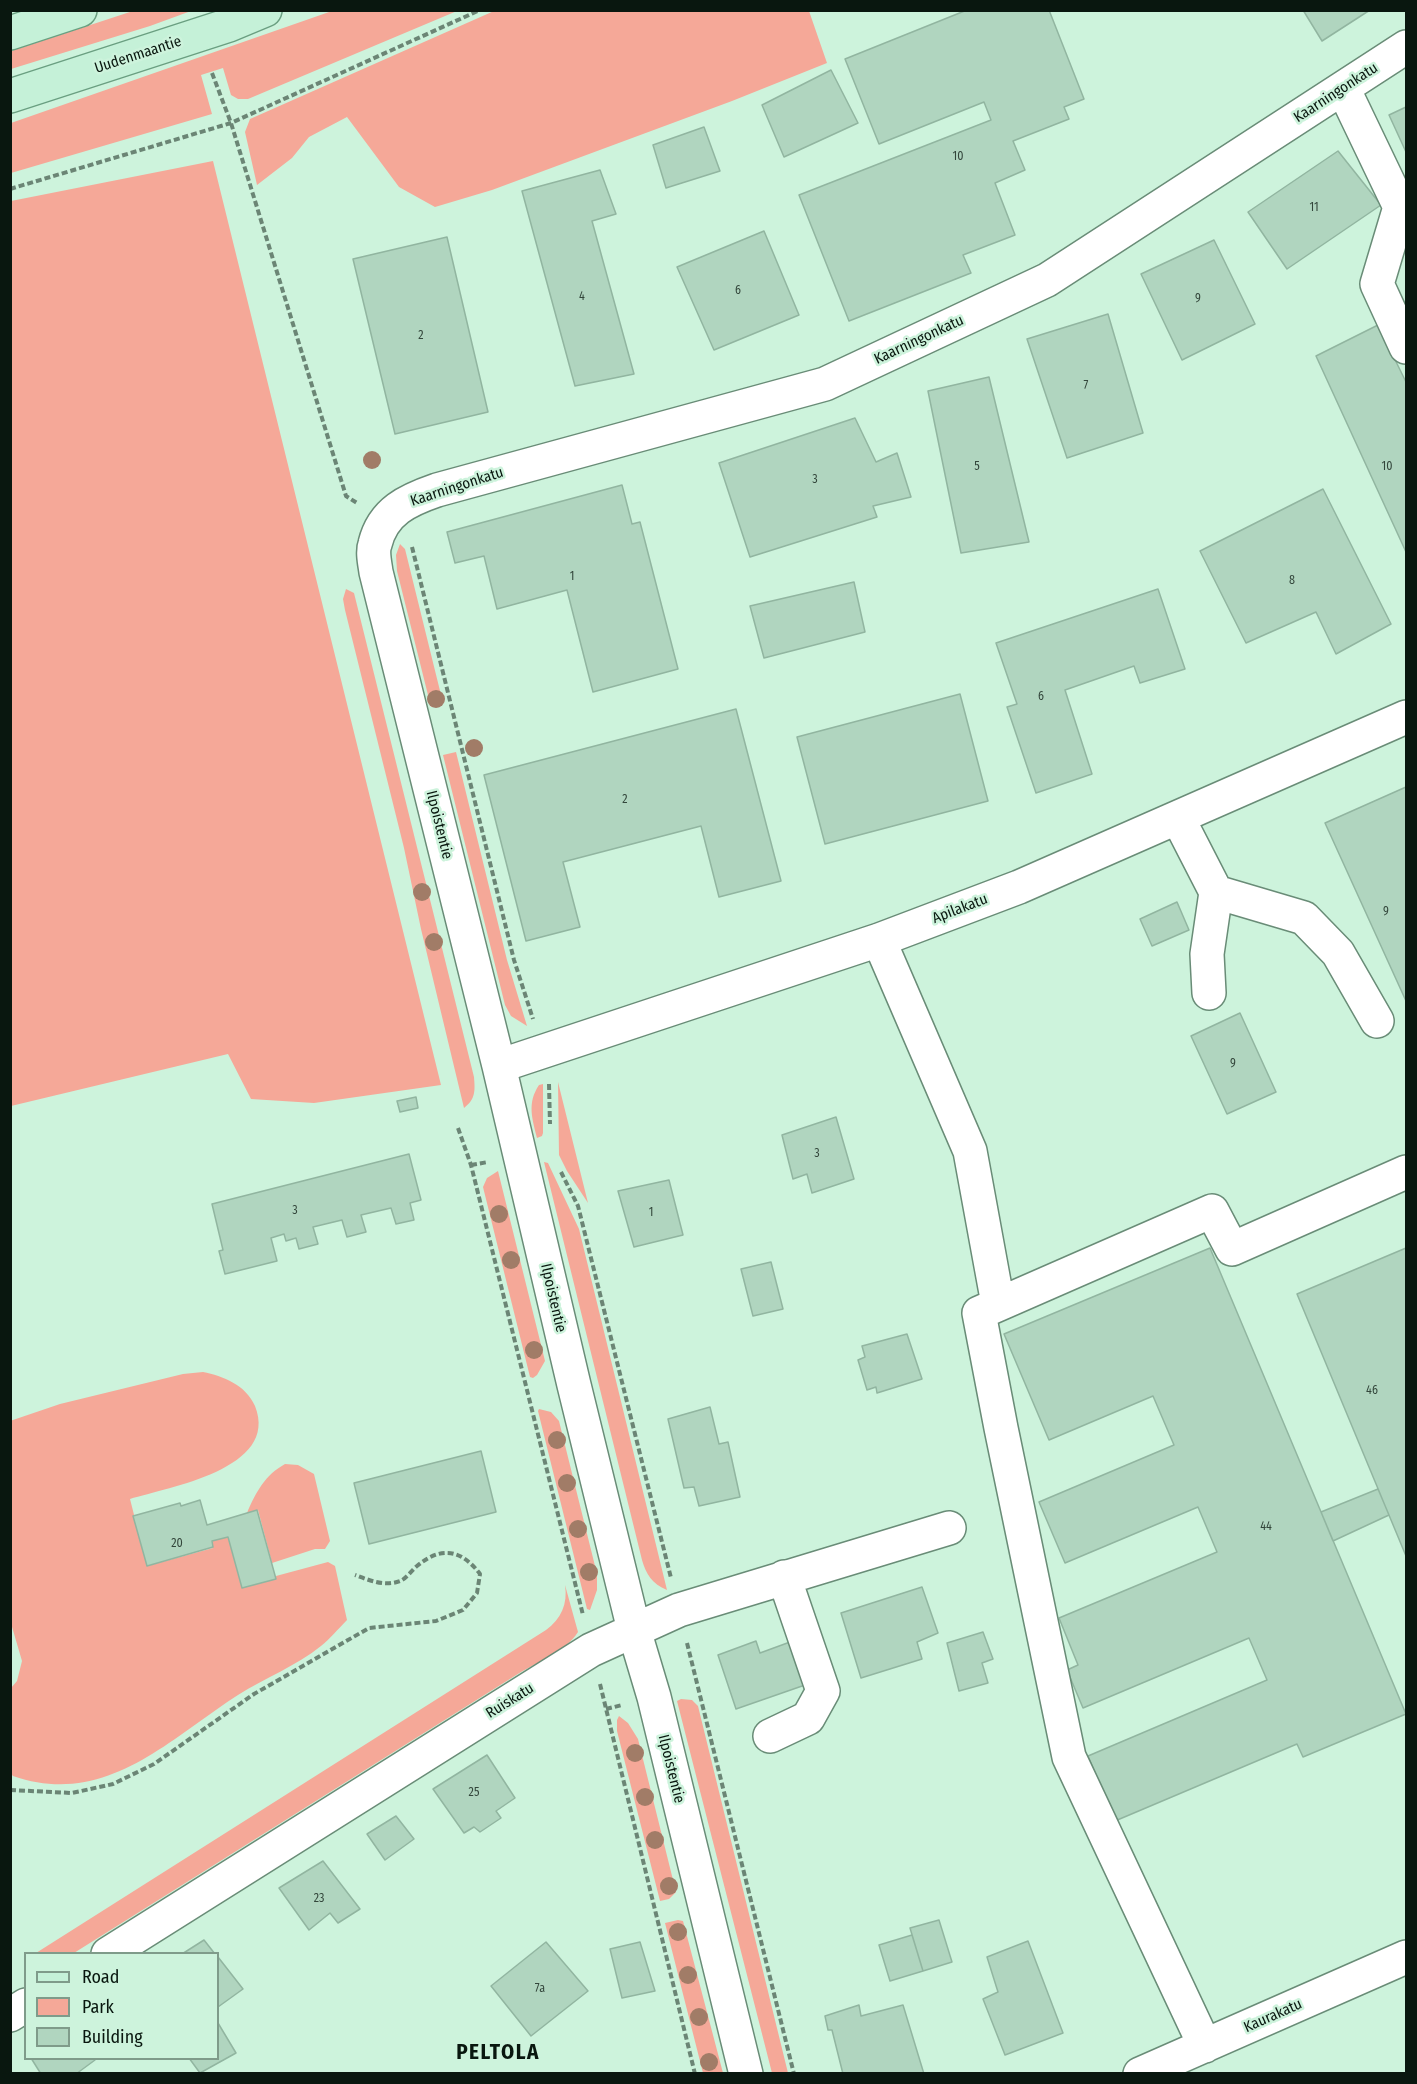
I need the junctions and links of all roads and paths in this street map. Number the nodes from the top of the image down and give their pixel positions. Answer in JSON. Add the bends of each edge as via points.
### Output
{"nodes":[{"id":1,"x":81,"y":10,"type":"edge"},
{"id":2,"x":265,"y":10,"type":"edge"},
{"id":3,"x":480,"y":10,"type":"edge"},
{"id":4,"x":10,"y":33,"type":"edge"},
{"id":5,"x":1407,"y":47,"type":"edge"},
{"id":6,"x":212,"y":73,"type":"dead end"},
{"id":7,"x":1343,"y":88,"type":"junction"},
{"id":8,"x":10,"y":96,"type":"edge"},
{"id":9,"x":231,"y":123,"type":"junction"},
{"id":10,"x":10,"y":189,"type":"edge"},
{"id":11,"x":1407,"y":347,"type":"edge"},
{"id":12,"x":374,"y":515,"type":"junction"},
{"id":13,"x":410,"y":543,"type":"dead end"},
{"id":14,"x":1407,"y":717,"type":"edge"},
{"id":15,"x":1178,"y":818,"type":"junction"},
{"id":16,"x":1216,"y":892,"type":"junction"},
{"id":17,"x":879,"y":940,"type":"junction"},
{"id":18,"x":1209,"y":993,"type":"dead end"},
{"id":19,"x":1377,"y":1021,"type":"dead end"},
{"id":20,"x":543,"y":1052,"type":"junction"},
{"id":21,"x":499,"y":1066,"type":"junction"},
{"id":22,"x":550,"y":1126,"type":"dead end"},
{"id":23,"x":458,"y":1128,"type":"dead end"},
{"id":24,"x":471,"y":1165,"type":"dead end"},
{"id":25,"x":560,"y":1169,"type":"dead end"},
{"id":26,"x":1407,"y":1172,"type":"edge"},
{"id":27,"x":998,"y":1304,"type":"junction"},
{"id":28,"x":949,"y":1528,"type":"dead end"},
{"id":29,"x":355,"y":1575,"type":"dead end"},
{"id":30,"x":784,"y":1577,"type":"junction"},
{"id":31,"x":679,"y":1610,"type":"junction"},
{"id":32,"x":634,"y":1630,"type":"junction"},
{"id":33,"x":770,"y":1736,"type":"dead end"},
{"id":34,"x":10,"y":1790,"type":"edge"},
{"id":35,"x":110,"y":1952,"type":"edge"},
{"id":36,"x":1407,"y":1957,"type":"edge"},
{"id":37,"x":24,"y":2006,"type":"edge"},
{"id":38,"x":10,"y":2015,"type":"edge"},
{"id":39,"x":1205,"y":2046,"type":"junction"},
{"id":40,"x":746,"y":2073,"type":"edge"},
{"id":41,"x":794,"y":2073,"type":"edge"},
{"id":42,"x":1140,"y":2073,"type":"edge"}],
"edges":[{"from":1,"to":4,"type":"main road"},
{"from":2,"to":8,"type":"main road","name":"Uudenmaantie"},
{"from":3,"to":9,"type":"path"},
{"from":5,"to":7,"type":"street","name":"Kaarningonkatu"},
{"from":6,"to":9,"type":"path"},
{"from":7,"to":11,"type":"street","via":[[1400,207],[1377,284]]},
{"from":7,"to":12,"type":"street","name":"Kaarningonkatu","via":[[1047,280],[825,384],[437,490]]},
{"from":9,"to":10,"type":"path"},
{"from":9,"to":12,"type":"path","via":[[346,496]]},
{"from":12,"to":21,"type":"street","name":"Ilpoistentie","via":[[376,572]]},
{"from":13,"to":20,"type":"path","via":[[514,960]]},
{"from":14,"to":15,"type":"street","name":"Apilakatu"},
{"from":15,"to":16,"type":"street"},
{"from":15,"to":17,"type":"street","name":"Apilakatu","via":[[1019,887]]},
{"from":16,"to":18,"type":"street","via":[[1208,954]]},
{"from":16,"to":19,"type":"street","via":[[1304,918],[1338,953]]},
{"from":17,"to":20,"type":"street","name":"Apilakatu"},
{"from":17,"to":27,"type":"street","via":[[970,1151]]},
{"from":20,"to":21,"type":"street","name":"Apilakatu"},
{"from":20,"to":22,"type":"path","via":[[549,1079]]},
{"from":21,"to":32,"type":"street","name":"Ilpoistentie"},
{"from":23,"to":24,"type":"path"},
{"from":25,"to":31,"type":"path","via":[[578,1206]]},
{"from":26,"to":27,"type":"street","via":[[1232,1249],[1212,1211]]},
{"from":27,"to":39,"type":"street","via":[[979,1313],[1069,1757]]},
{"from":28,"to":30,"type":"street","name":"Ruiskatu"},
{"from":29,"to":34,"type":"path","via":[[379,1583],[401,1581],[435,1555],[457,1553],[480,1574],[477,1593],[463,1610],[436,1621],[369,1628],[254,1694],[154,1764],[113,1784],[72,1793]]},
{"from":30,"to":31,"type":"street","name":"Ruiskatu"},
{"from":30,"to":33,"type":"street","via":[[823,1691],[808,1718]]},
{"from":31,"to":32,"type":"street","name":"Ruiskatu"},
{"from":31,"to":41,"type":"path"},
{"from":32,"to":35,"type":"street","name":"Ruiskatu","via":[[591,1650]]},
{"from":32,"to":40,"type":"street","name":"Ilpoistentie"},
{"from":36,"to":39,"type":"street","name":"Kaurakatu"},
{"from":37,"to":38,"type":"street"},
{"from":39,"to":42,"type":"street","name":"Kaurakatu"}]}
